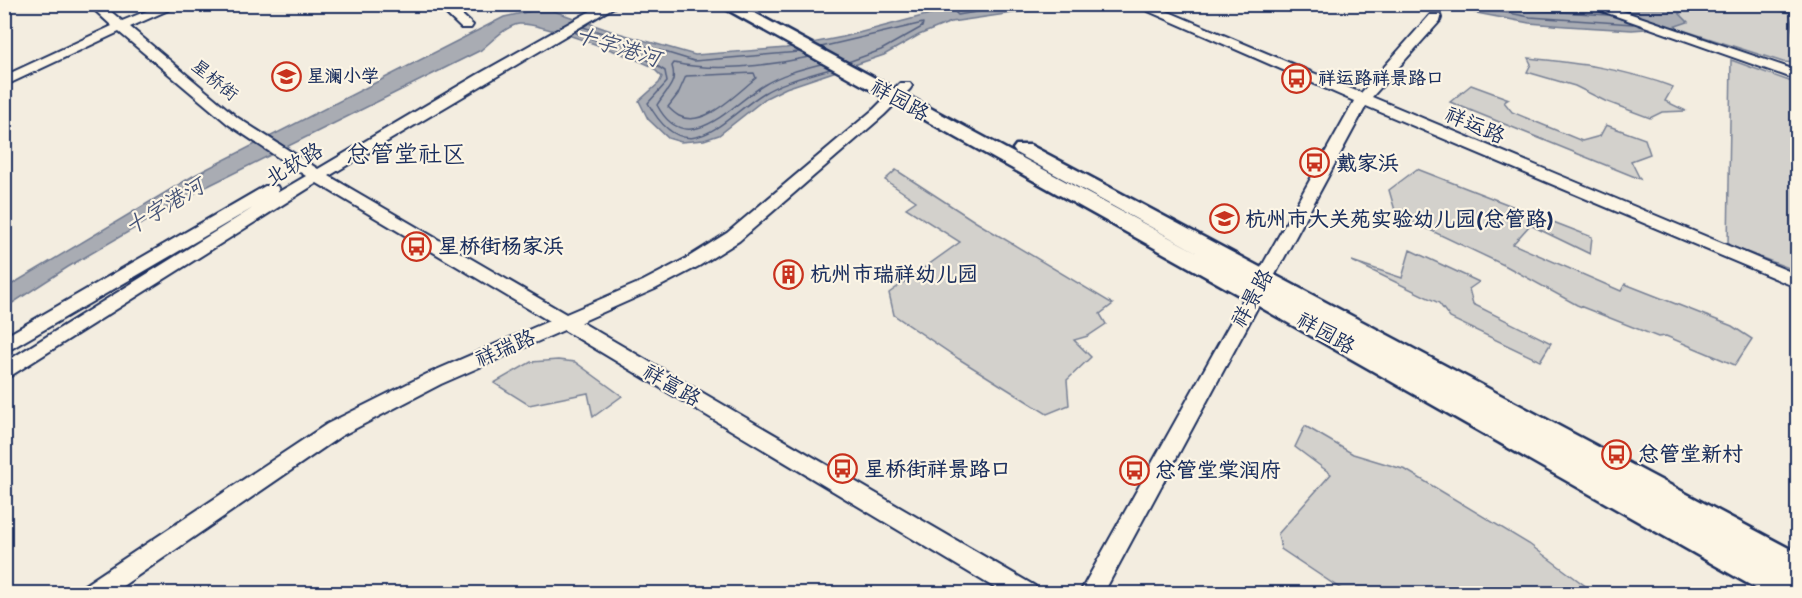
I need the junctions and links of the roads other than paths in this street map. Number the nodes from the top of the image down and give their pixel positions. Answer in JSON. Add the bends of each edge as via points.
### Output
{"nodes":[{"id":1,"x":94,"y":4,"type":"edge"},
{"id":2,"x":176,"y":4,"type":"edge"},
{"id":3,"x":442,"y":4,"type":"edge"},
{"id":4,"x":595,"y":4,"type":"edge"},
{"id":5,"x":614,"y":4,"type":"edge"},
{"id":6,"x":725,"y":4,"type":"edge"},
{"id":7,"x":751,"y":4,"type":"edge"},
{"id":8,"x":1138,"y":4,"type":"edge"},
{"id":9,"x":1588,"y":4,"type":"edge"},
{"id":10,"x":584,"y":17,"type":"junction"},
{"id":11,"x":1435,"y":18,"type":"dead end"},
{"id":12,"x":466,"y":25,"type":"dead end"},
{"id":13,"x":119,"y":27,"type":"junction"},
{"id":14,"x":802,"y":40,"type":"junction"},
{"id":15,"x":1797,"y":76,"type":"edge"},
{"id":16,"x":4,"y":82,"type":"edge"},
{"id":17,"x":899,"y":92,"type":"junction"},
{"id":18,"x":1362,"y":100,"type":"junction"},
{"id":19,"x":312,"y":173,"type":"junction"},
{"id":20,"x":1797,"y":282,"type":"edge"},
{"id":21,"x":1259,"y":285,"type":"junction"},
{"id":22,"x":566,"y":322,"type":"junction"},
{"id":23,"x":4,"y":346,"type":"edge"},
{"id":24,"x":4,"y":373,"type":"edge"},
{"id":25,"x":1797,"y":568,"type":"edge"},
{"id":26,"x":91,"y":594,"type":"edge"},
{"id":27,"x":1027,"y":594,"type":"edge"},
{"id":28,"x":1090,"y":594,"type":"edge"},
{"id":29,"x":1794,"y":594,"type":"edge"}],
"edges":[{"from":1,"to":13,"type":"street","name":"星桥街"},
{"from":2,"to":13,"type":"street"},
{"from":3,"to":12,"type":"street"},
{"from":4,"to":10,"type":"street","name":"北软路"},
{"from":5,"to":10,"type":"street","name":"北软路"},
{"from":6,"to":14,"type":"main road"},
{"from":7,"to":14,"type":"main road"},
{"from":8,"to":18,"type":"street","name":"祥运路"},
{"from":9,"to":15,"type":"street"},
{"from":10,"to":19,"type":"street","name":"北软路"},
{"from":11,"to":18,"type":"street","name":"祥景路"},
{"from":13,"to":16,"type":"street"},
{"from":13,"to":19,"type":"street","name":"星桥街","via":[[233,121]]},
{"from":14,"to":17,"type":"main road","name":"祥园路"},
{"from":17,"to":21,"type":"main road","name":"祥园路"},
{"from":17,"to":22,"type":"street","name":"祥瑞路","via":[[733,237],[649,285]]},
{"from":18,"to":20,"type":"street","name":"祥运路"},
{"from":18,"to":21,"type":"street","name":"祥景路"},
{"from":19,"to":22,"type":"street","name":"祥富路"},
{"from":19,"to":23,"type":"street","name":"北软路"},
{"from":19,"to":24,"type":"street","name":"北软路"},
{"from":21,"to":25,"type":"main road","name":"祥园路"},
{"from":21,"to":28,"type":"street","name":"祥景路"},
{"from":21,"to":29,"type":"main road","name":"祥园路"},
{"from":22,"to":26,"type":"street","name":"祥瑞路","via":[[434,379],[334,430]]},
{"from":22,"to":27,"type":"street","name":"祥富路"}]}
